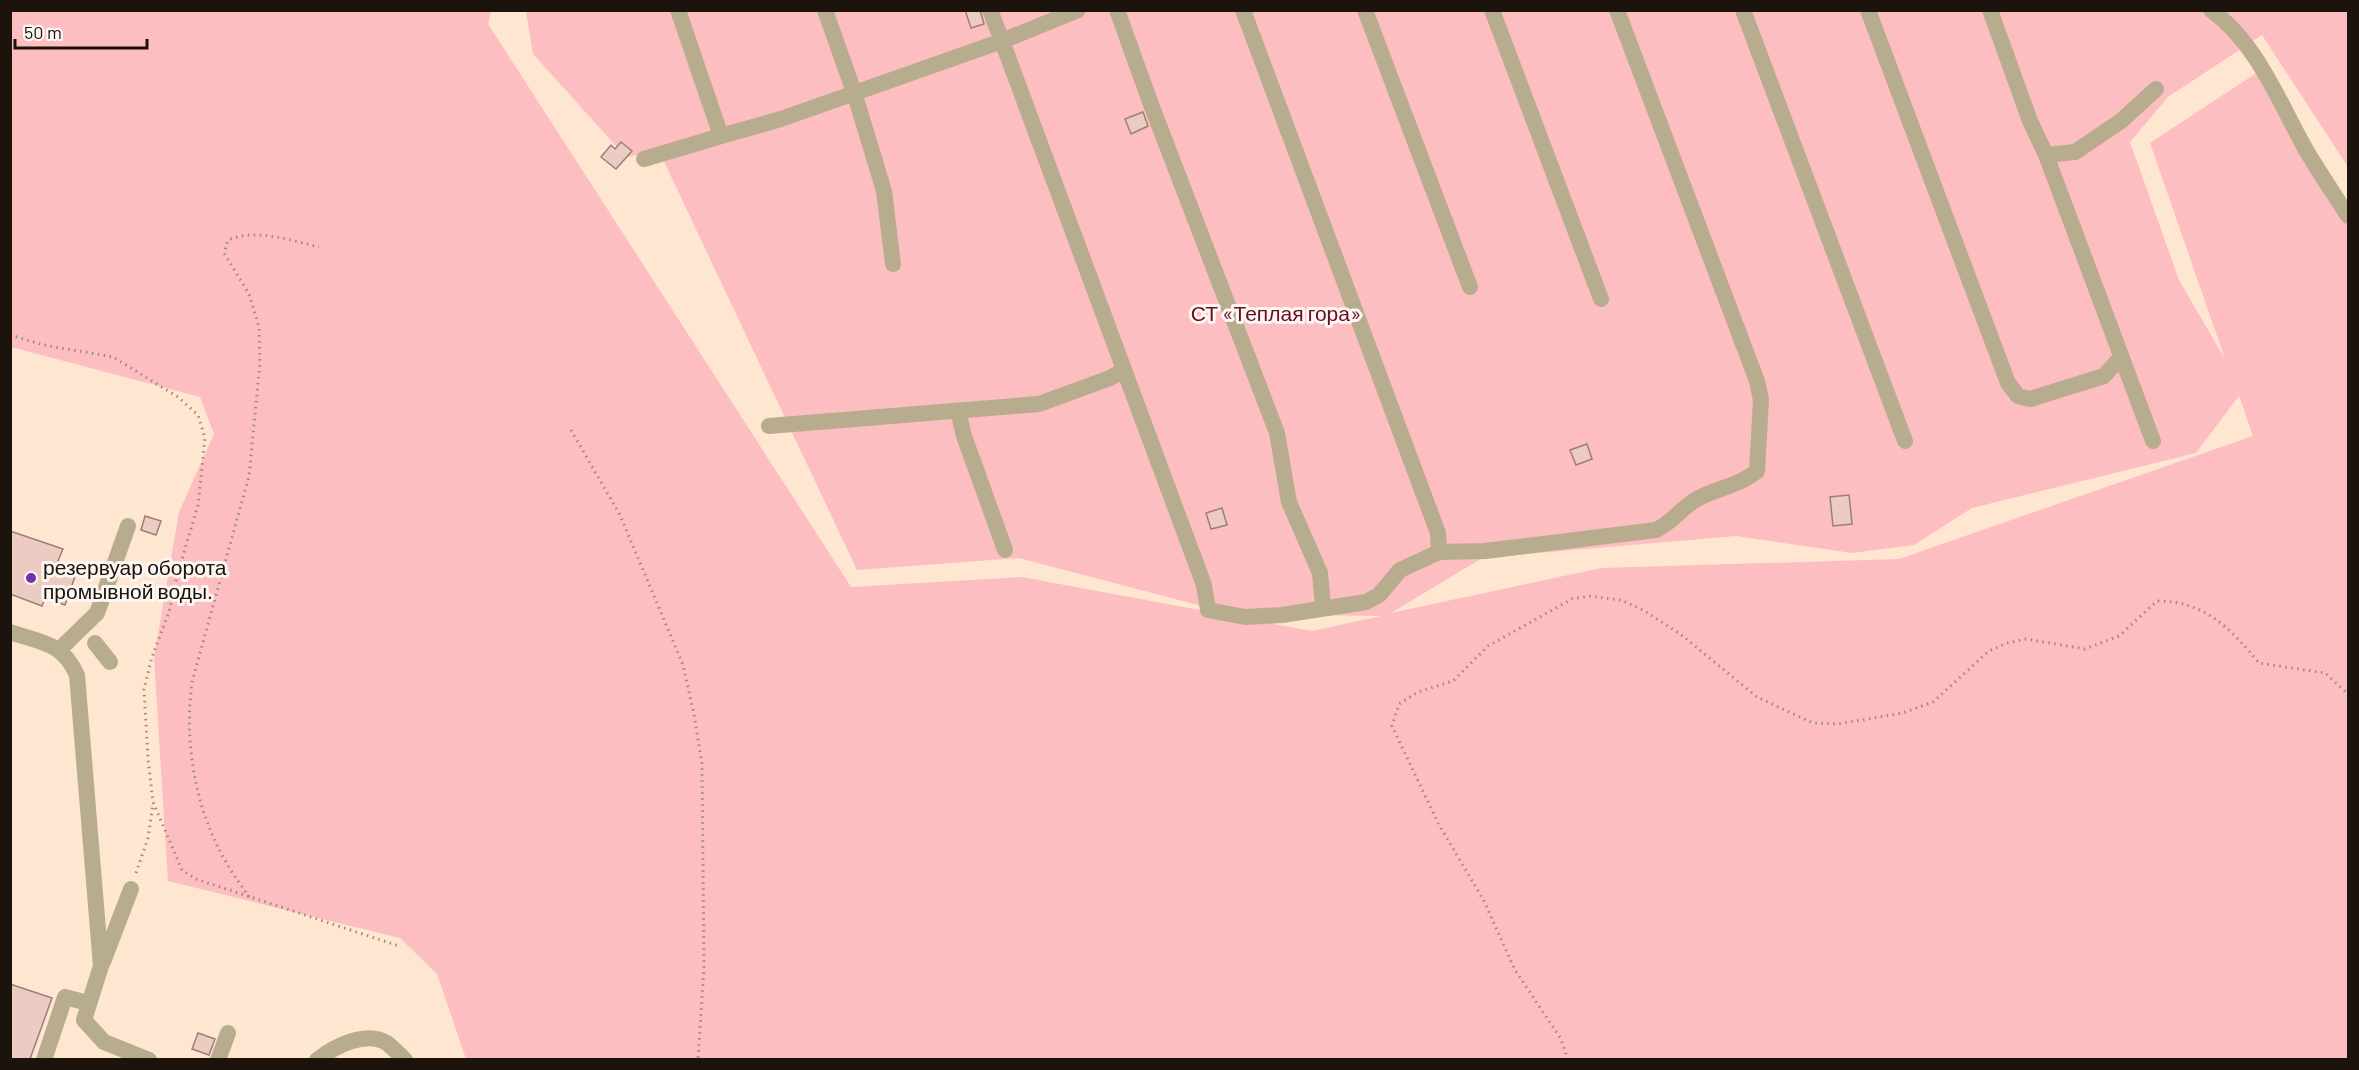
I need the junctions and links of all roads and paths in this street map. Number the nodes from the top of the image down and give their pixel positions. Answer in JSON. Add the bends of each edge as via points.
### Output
{"nodes":[{"id":1,"x":678,"y":10,"type":"edge"},
{"id":2,"x":825,"y":10,"type":"edge"},
{"id":3,"x":990,"y":10,"type":"edge"},
{"id":4,"x":1078,"y":10,"type":"edge"},
{"id":5,"x":1117,"y":10,"type":"edge"},
{"id":6,"x":1243,"y":10,"type":"edge"},
{"id":7,"x":1365,"y":10,"type":"edge"},
{"id":8,"x":1492,"y":10,"type":"edge"},
{"id":9,"x":1617,"y":10,"type":"edge"},
{"id":10,"x":1743,"y":10,"type":"edge"},
{"id":11,"x":1868,"y":10,"type":"edge"},
{"id":12,"x":1990,"y":10,"type":"edge"},
{"id":13,"x":2211,"y":10,"type":"edge"},
{"id":14,"x":1002,"y":41,"type":"junction"},
{"id":15,"x":2156,"y":89,"type":"dead end"},
{"id":16,"x":854,"y":92,"type":"junction"},
{"id":17,"x":721,"y":136,"type":"junction"},
{"id":18,"x":2046,"y":155,"type":"junction"},
{"id":19,"x":644,"y":159,"type":"dead end"},
{"id":20,"x":2349,"y":216,"type":"edge"},
{"id":21,"x":318,"y":247,"type":"dead end"},
{"id":22,"x":893,"y":264,"type":"dead end"},
{"id":23,"x":1470,"y":287,"type":"dead end"},
{"id":24,"x":1601,"y":299,"type":"dead end"},
{"id":25,"x":10,"y":335,"type":"edge"},
{"id":26,"x":2121,"y":357,"type":"junction"},
{"id":27,"x":1124,"y":370,"type":"junction"},
{"id":28,"x":958,"y":411,"type":"junction"},
{"id":29,"x":769,"y":426,"type":"dead end"},
{"id":30,"x":571,"y":430,"type":"dead end"},
{"id":31,"x":1905,"y":441,"type":"dead end"},
{"id":32,"x":2153,"y":441,"type":"dead end"},
{"id":33,"x":128,"y":526,"type":"dead end"},
{"id":34,"x":1005,"y":550,"type":"dead end"},
{"id":35,"x":1439,"y":552,"type":"junction"},
{"id":36,"x":1323,"y":607,"type":"junction"},
{"id":37,"x":10,"y":632,"type":"edge"},
{"id":38,"x":95,"y":643,"type":"dead end"},
{"id":39,"x":60,"y":649,"type":"junction"},
{"id":40,"x":110,"y":662,"type":"dead end"},
{"id":41,"x":2349,"y":694,"type":"edge"},
{"id":42,"x":153,"y":802,"type":"junction"},
{"id":43,"x":131,"y":889,"type":"joint"},
{"id":44,"x":249,"y":897,"type":"junction"},
{"id":45,"x":399,"y":946,"type":"dead end"},
{"id":46,"x":101,"y":966,"type":"junction"},
{"id":47,"x":88,"y":1003,"type":"junction"},
{"id":48,"x":228,"y":1033,"type":"dead end"},
{"id":49,"x":44,"y":1059,"type":"edge"},
{"id":50,"x":149,"y":1059,"type":"edge"},
{"id":51,"x":218,"y":1059,"type":"edge"},
{"id":52,"x":317,"y":1059,"type":"edge"},
{"id":53,"x":405,"y":1059,"type":"edge"},
{"id":54,"x":698,"y":1059,"type":"edge"},
{"id":55,"x":1568,"y":1059,"type":"edge"}],
"edges":[{"from":1,"to":17,"type":"street"},
{"from":2,"to":16,"type":"street"},
{"from":3,"to":14,"type":"street"},
{"from":4,"to":14,"type":"street"},
{"from":5,"to":36,"type":"street","via":[[1277,433],[1289,502],[1320,573]]},
{"from":6,"to":35,"type":"street","via":[[1438,533]]},
{"from":7,"to":23,"type":"street"},
{"from":8,"to":24,"type":"street"},
{"from":9,"to":35,"type":"street","via":[[1757,381],[1761,400],[1757,471],[1746,480],[1698,498],[1656,530],[1485,551]]},
{"from":10,"to":31,"type":"street"},
{"from":11,"to":26,"type":"street","via":[[2008,383],[2018,396],[2030,399],[2104,376]]},
{"from":12,"to":18,"type":"street"},
{"from":13,"to":20,"type":"street","via":[[2226,21],[2250,50]]},
{"from":14,"to":16,"type":"street"},
{"from":14,"to":27,"type":"street"},
{"from":15,"to":18,"type":"street","via":[[2121,121],[2075,152]]},
{"from":16,"to":17,"type":"street"},
{"from":16,"to":22,"type":"street","via":[[884,191]]},
{"from":17,"to":19,"type":"street"},
{"from":18,"to":26,"type":"street"},
{"from":21,"to":44,"type":"path","via":[[274,236],[243,234],[228,240],[224,253],[249,294],[259,327],[260,363],[249,476],[192,682],[188,712],[191,758],[206,820],[226,862]]},
{"from":25,"to":42,"type":"path","via":[[113,357],[178,397],[198,415],[205,438],[198,505],[144,689]]},
{"from":26,"to":32,"type":"street"},
{"from":27,"to":28,"type":"street","via":[[1039,404]]},
{"from":27,"to":36,"type":"street","via":[[1204,585],[1208,610],[1245,617]]},
{"from":28,"to":29,"type":"street"},
{"from":28,"to":34,"type":"street"},
{"from":30,"to":54,"type":"path","via":[[620,515],[683,665],[694,714],[702,764],[704,967]]},
{"from":33,"to":39,"type":"street","via":[[97,613]]},
{"from":35,"to":36,"type":"street","via":[[1400,570],[1379,595],[1366,602]]},
{"from":37,"to":39,"type":"street"},
{"from":38,"to":40,"type":"street"},
{"from":39,"to":46,"type":"street","via":[[77,675]]},
{"from":41,"to":55,"type":"path","via":[[2325,673],[2259,663],[2235,634],[2215,618],[2178,601],[2157,601],[2120,636],[2085,649],[2026,639],[2007,643],[1989,651],[1933,702],[1903,713],[1859,721],[1813,723],[1758,697],[1679,633],[1643,610],[1621,600],[1589,596],[1572,599],[1488,646],[1453,681],[1418,692],[1399,704],[1392,726],[1438,823],[1484,901],[1515,970],[1561,1039]]},
{"from":42,"to":43,"type":"path","via":[[148,838]]},
{"from":42,"to":44,"type":"path","via":[[182,870],[196,879]]},
{"from":43,"to":46,"type":"street"},
{"from":44,"to":45,"type":"path"},
{"from":46,"to":47,"type":"street"},
{"from":47,"to":49,"type":"street","via":[[64,997]]},
{"from":47,"to":50,"type":"street","via":[[84,1020],[104,1042]]},
{"from":48,"to":51,"type":"street"},
{"from":52,"to":53,"type":"street","via":[[347,1043],[374,1038],[387,1043]]}]}
